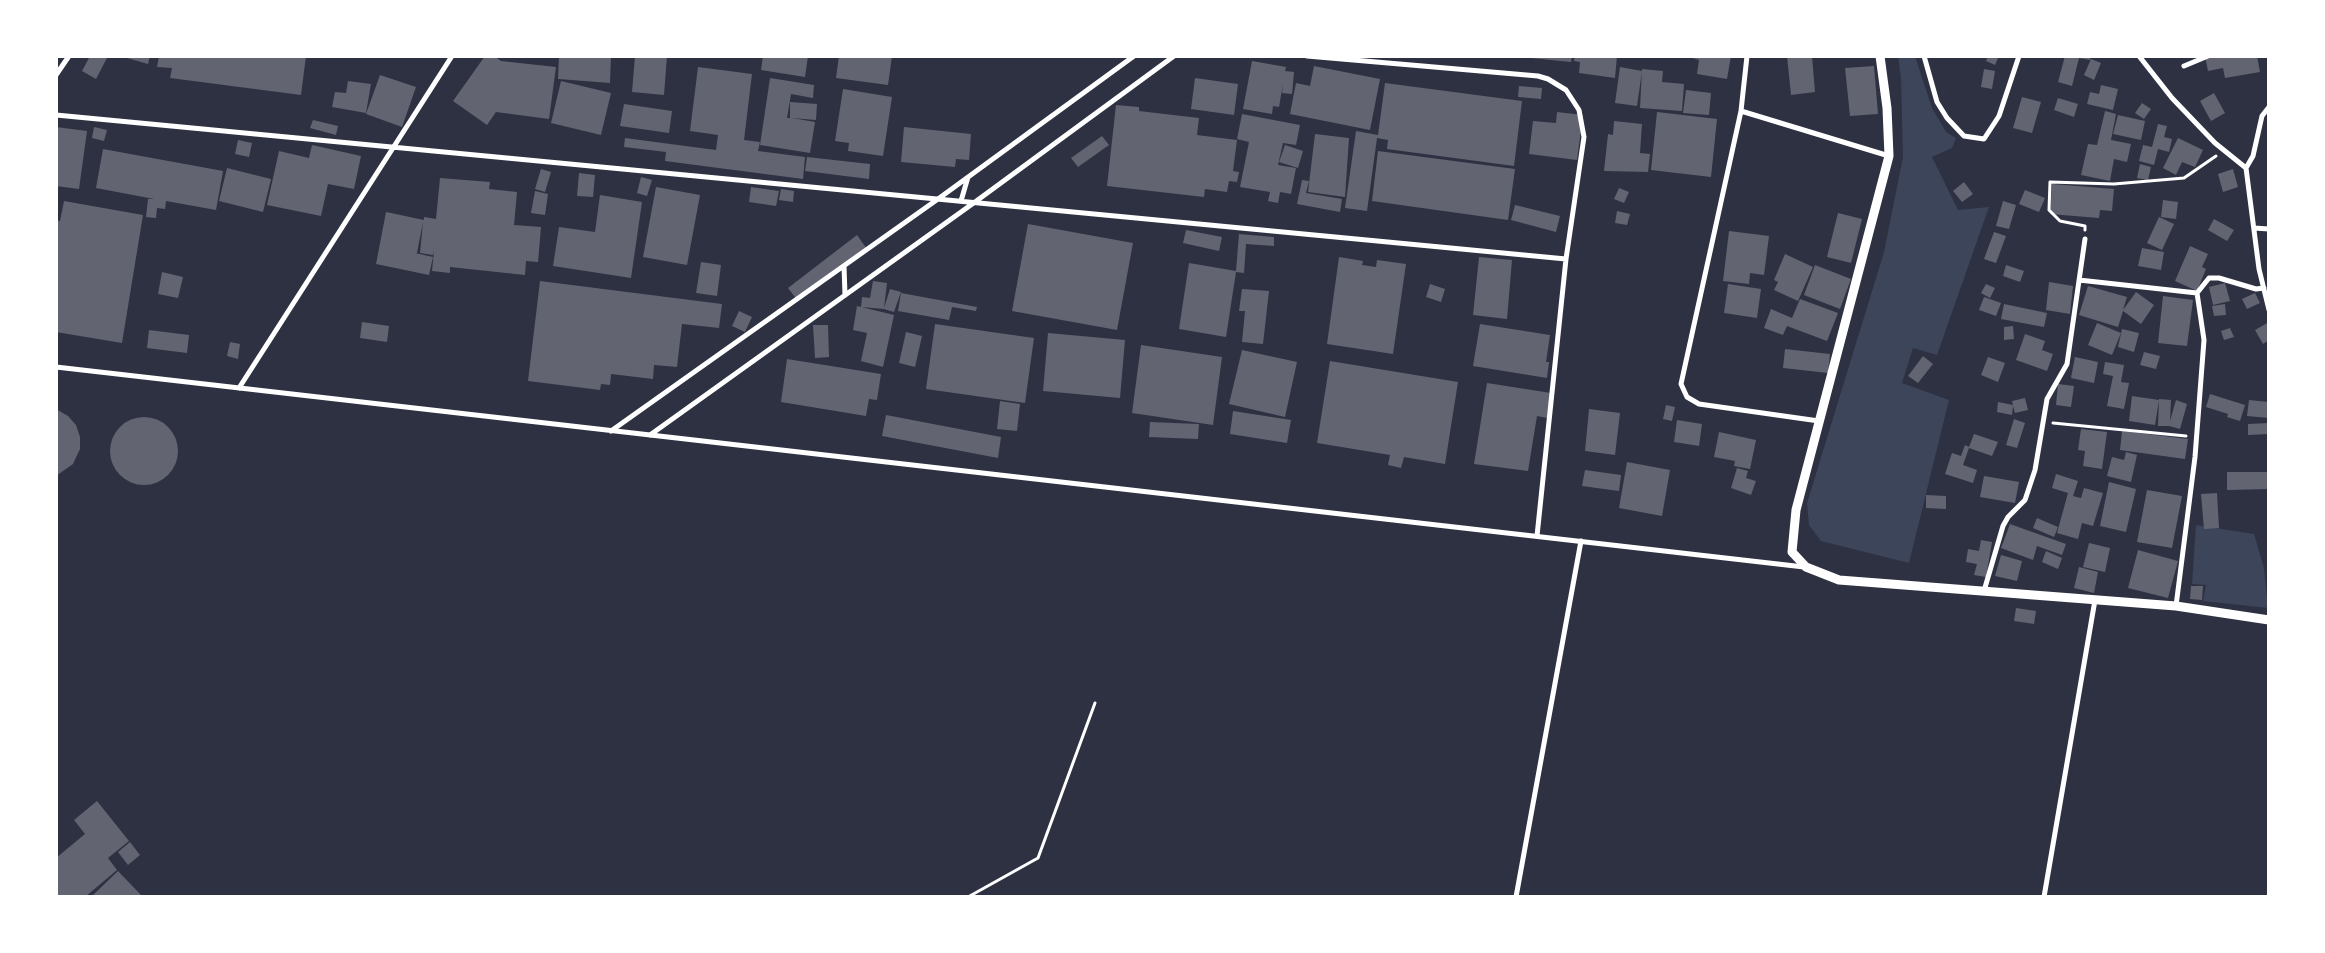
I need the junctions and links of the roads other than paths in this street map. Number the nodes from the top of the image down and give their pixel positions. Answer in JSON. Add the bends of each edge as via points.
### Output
{"nodes":[{"id":1,"x":69,"y":56,"type":"edge"},
{"id":2,"x":452,"y":56,"type":"edge"},
{"id":3,"x":1134,"y":56,"type":"edge"},
{"id":4,"x":1174,"y":56,"type":"edge"},
{"id":5,"x":1307,"y":56,"type":"edge"},
{"id":6,"x":1747,"y":56,"type":"edge"},
{"id":7,"x":1880,"y":56,"type":"edge"},
{"id":8,"x":1924,"y":56,"type":"edge"},
{"id":9,"x":2019,"y":56,"type":"edge"},
{"id":10,"x":2139,"y":56,"type":"edge"},
{"id":11,"x":2208,"y":56,"type":"edge"},
{"id":12,"x":2184,"y":66,"type":"dead end"},
{"id":13,"x":56,"y":75,"type":"edge"},
{"id":14,"x":2269,"y":106,"type":"edge"},
{"id":15,"x":1741,"y":111,"type":"junction"},
{"id":16,"x":56,"y":115,"type":"edge"},
{"id":17,"x":393,"y":147,"type":"junction"},
{"id":18,"x":1889,"y":156,"type":"junction"},
{"id":19,"x":2246,"y":168,"type":"junction"},
{"id":20,"x":968,"y":177,"type":"junction"},
{"id":21,"x":938,"y":199,"type":"junction"},
{"id":22,"x":961,"y":201,"type":"junction"},
{"id":23,"x":975,"y":202,"type":"junction"},
{"id":24,"x":2254,"y":228,"type":"junction"},
{"id":25,"x":2269,"y":229,"type":"edge"},
{"id":26,"x":2085,"y":238,"type":"road end"},
{"id":27,"x":1566,"y":259,"type":"junction"},
{"id":28,"x":844,"y":266,"type":"junction"},
{"id":29,"x":2079,"y":280,"type":"junction"},
{"id":30,"x":2264,"y":288,"type":"junction"},
{"id":31,"x":2197,"y":293,"type":"junction"},
{"id":32,"x":845,"y":295,"type":"junction"},
{"id":33,"x":2269,"y":310,"type":"edge"},
{"id":34,"x":56,"y":367,"type":"edge"},
{"id":35,"x":239,"y":388,"type":"junction"},
{"id":36,"x":1819,"y":420,"type":"junction"},
{"id":37,"x":612,"y":431,"type":"junction"},
{"id":38,"x":649,"y":435,"type":"junction"},
{"id":39,"x":1536,"y":536,"type":"junction"},
{"id":40,"x":1581,"y":541,"type":"junction"},
{"id":41,"x":1806,"y":567,"type":"junction"},
{"id":42,"x":1984,"y":591,"type":"junction"},
{"id":43,"x":2095,"y":600,"type":"junction"},
{"id":44,"x":2176,"y":606,"type":"junction"},
{"id":45,"x":2269,"y":620,"type":"edge"},
{"id":46,"x":1516,"y":897,"type":"edge"},
{"id":47,"x":2044,"y":897,"type":"edge"}],
"edges":[{"from":1,"to":13,"type":"street"},
{"from":2,"to":17,"type":"street"},
{"from":3,"to":20,"type":"street"},
{"from":4,"to":23,"type":"street"},
{"from":5,"to":27,"type":"street","via":[[1538,76],[1562,87],[1579,110],[1584,137]]},
{"from":6,"to":15,"type":"street"},
{"from":7,"to":18,"type":"street"},
{"from":8,"to":9,"type":"street","via":[[1937,102],[1947,118],[1964,136],[1984,139],[1999,116]]},
{"from":10,"to":19,"type":"street","via":[[2172,98]]},
{"from":11,"to":12,"type":"street"},
{"from":14,"to":19,"type":"street","via":[[2262,116],[2253,156]]},
{"from":15,"to":18,"type":"street"},
{"from":15,"to":36,"type":"street","via":[[1681,379],[1682,389],[1687,397],[1699,404]]},
{"from":16,"to":17,"type":"street"},
{"from":17,"to":21,"type":"street"},
{"from":17,"to":35,"type":"street"},
{"from":18,"to":36,"type":"street"},
{"from":19,"to":24,"type":"street"},
{"from":20,"to":21,"type":"street"},
{"from":20,"to":22,"type":"street"},
{"from":21,"to":22,"type":"street"},
{"from":21,"to":28,"type":"street"},
{"from":22,"to":23,"type":"street"},
{"from":23,"to":27,"type":"street"},
{"from":23,"to":32,"type":"street"},
{"from":24,"to":25,"type":"street"},
{"from":24,"to":30,"type":"street"},
{"from":26,"to":29,"type":"street"},
{"from":27,"to":39,"type":"street"},
{"from":28,"to":32,"type":"street"},
{"from":28,"to":37,"type":"street"},
{"from":29,"to":31,"type":"street"},
{"from":29,"to":42,"type":"street","via":[[2067,364],[2047,399],[2035,470],[2024,500],[2003,526]]},
{"from":30,"to":31,"type":"street","via":[[2209,278]]},
{"from":30,"to":33,"type":"street"},
{"from":31,"to":44,"type":"street","via":[[2204,340],[2197,436]]},
{"from":32,"to":38,"type":"street"},
{"from":34,"to":35,"type":"street"},
{"from":35,"to":37,"type":"street"},
{"from":36,"to":41,"type":"street","via":[[1796,510],[1792,552]]},
{"from":37,"to":38,"type":"street"},
{"from":38,"to":39,"type":"street"},
{"from":39,"to":40,"type":"street"},
{"from":40,"to":41,"type":"street"},
{"from":40,"to":46,"type":"street"},
{"from":41,"to":42,"type":"street","via":[[1839,580]]},
{"from":42,"to":43,"type":"street"},
{"from":43,"to":44,"type":"street"},
{"from":43,"to":47,"type":"street"},
{"from":44,"to":45,"type":"street"}]}
